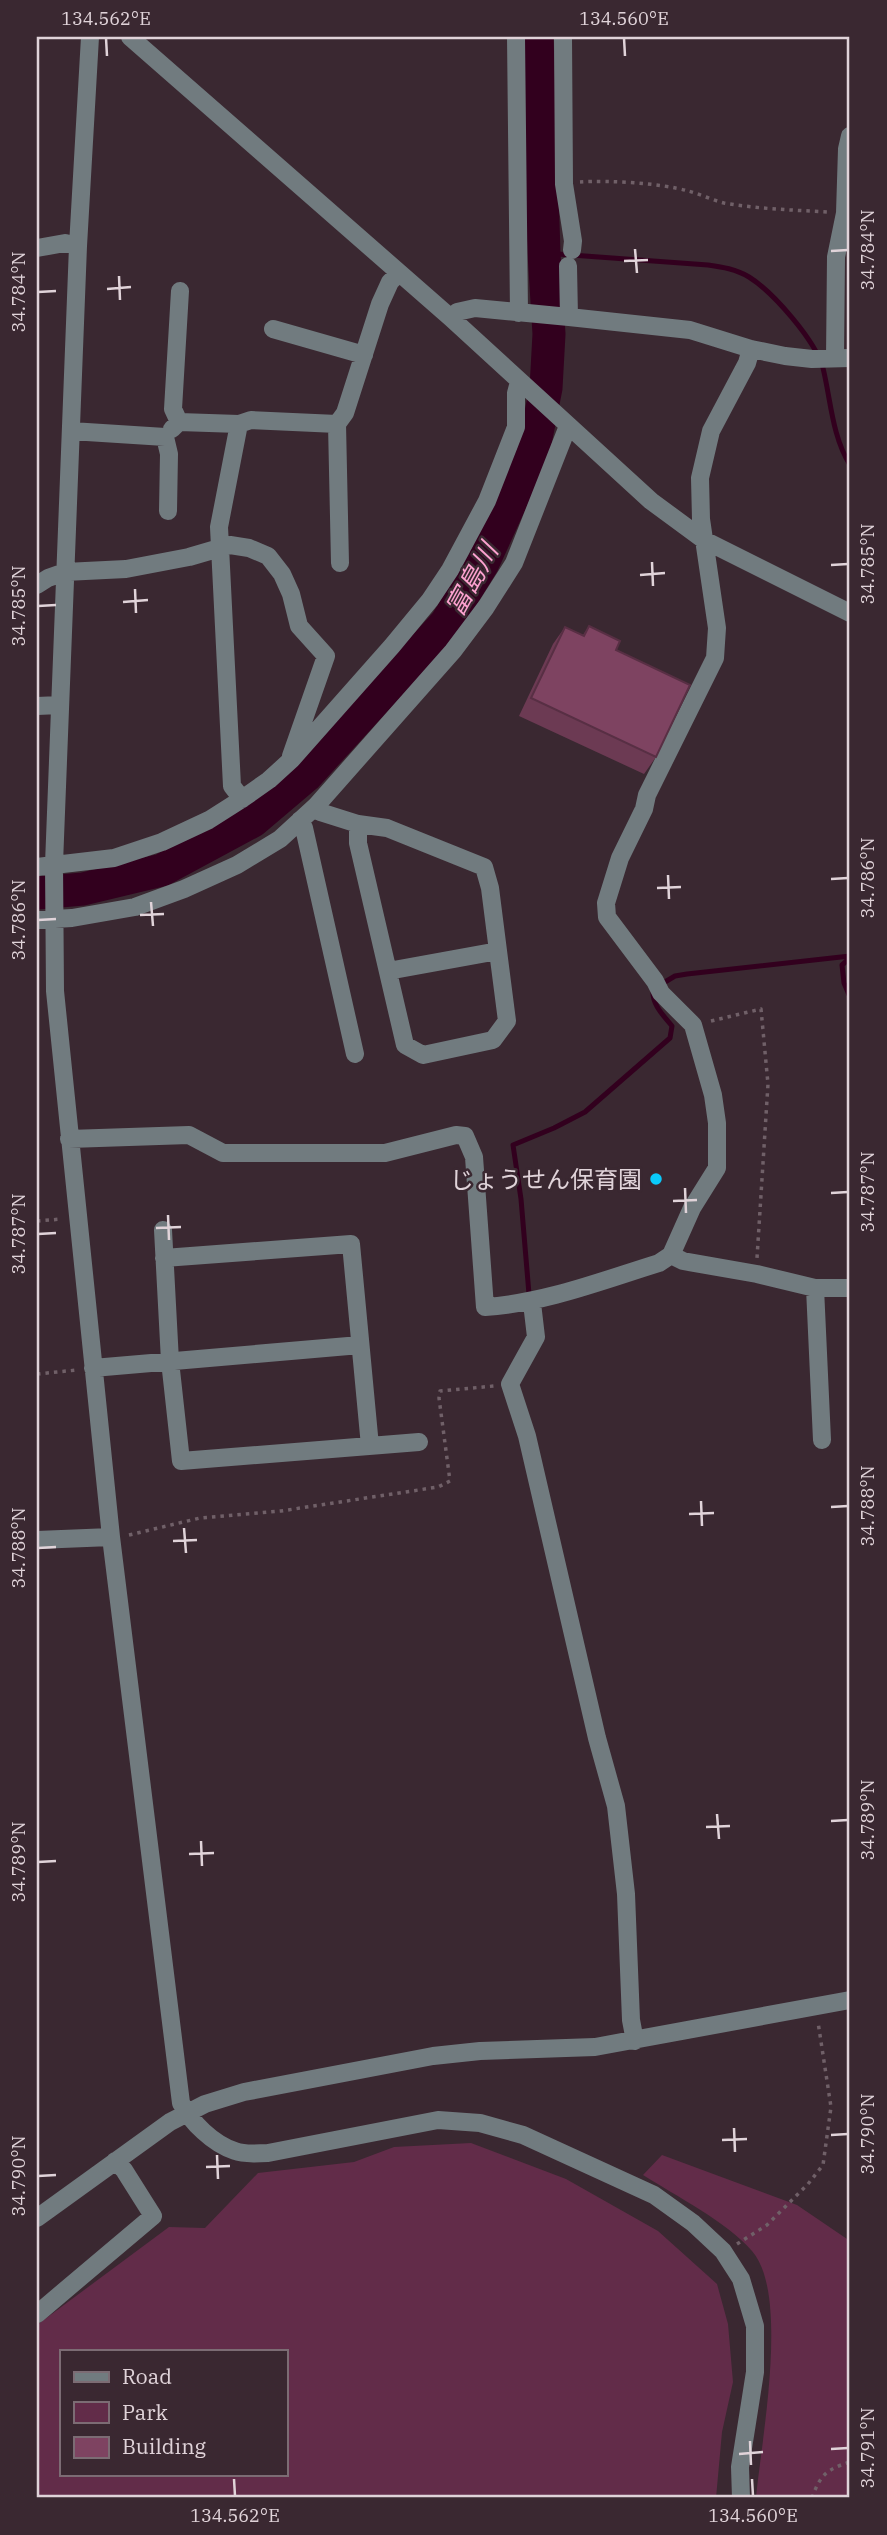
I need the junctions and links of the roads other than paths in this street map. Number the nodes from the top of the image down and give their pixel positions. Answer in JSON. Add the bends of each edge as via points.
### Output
{"nodes":[{"id":1,"x":90,"y":37,"type":"edge"},
{"id":2,"x":130,"y":37,"type":"edge"},
{"id":3,"x":516,"y":37,"type":"edge"},
{"id":4,"x":563,"y":37,"type":"edge"},
{"id":5,"x":850,"y":136,"type":"edge"},
{"id":6,"x":79,"y":246,"type":"junction"},
{"id":7,"x":37,"y":248,"type":"edge"},
{"id":8,"x":398,"y":274,"type":"junction"},
{"id":9,"x":180,"y":291,"type":"dead end"},
{"id":10,"x":523,"y":313,"type":"junction"},
{"id":11,"x":566,"y":317,"type":"junction"},
{"id":12,"x":451,"y":318,"type":"junction"},
{"id":13,"x":274,"y":329,"type":"dead end"},
{"id":14,"x":751,"y":349,"type":"junction"},
{"id":15,"x":365,"y":355,"type":"junction"},
{"id":16,"x":843,"y":358,"type":"edge"},
{"id":17,"x":523,"y":384,"type":"junction"},
{"id":18,"x":179,"y":422,"type":"junction"},
{"id":19,"x":564,"y":422,"type":"junction"},
{"id":20,"x":239,"y":424,"type":"junction"},
{"id":21,"x":337,"y":424,"type":"junction"},
{"id":22,"x":71,"y":431,"type":"junction"},
{"id":23,"x":165,"y":437,"type":"junction"},
{"id":24,"x":168,"y":512,"type":"dead end"},
{"id":25,"x":704,"y":540,"type":"junction"},
{"id":26,"x":219,"y":547,"type":"junction"},
{"id":27,"x":340,"y":563,"type":"dead end"},
{"id":28,"x":65,"y":572,"type":"junction"},
{"id":29,"x":37,"y":585,"type":"edge"},
{"id":30,"x":850,"y":613,"type":"edge"},
{"id":31,"x":60,"y":705,"type":"junction"},
{"id":32,"x":37,"y":706,"type":"edge"},
{"id":33,"x":292,"y":759,"type":"junction"},
{"id":34,"x":242,"y":799,"type":"junction"},
{"id":35,"x":316,"y":806,"type":"junction"},
{"id":36,"x":300,"y":820,"type":"junction"},
{"id":37,"x":359,"y":824,"type":"junction"},
{"id":38,"x":48,"y":868,"type":"edge"},
{"id":39,"x":49,"y":917,"type":"edge"},
{"id":40,"x":498,"y":951,"type":"junction"},
{"id":41,"x":388,"y":971,"type":"junction"},
{"id":42,"x":355,"y":1054,"type":"dead end"},
{"id":43,"x":69,"y":1139,"type":"junction"},
{"id":44,"x":163,"y":1230,"type":"dead end"},
{"id":45,"x":671,"y":1255,"type":"junction"},
{"id":46,"x":164,"y":1258,"type":"junction"},
{"id":47,"x":816,"y":1288,"type":"junction"},
{"id":48,"x":850,"y":1288,"type":"edge"},
{"id":49,"x":532,"y":1303,"type":"junction"},
{"id":50,"x":360,"y":1345,"type":"junction"},
{"id":51,"x":170,"y":1361,"type":"junction"},
{"id":52,"x":93,"y":1368,"type":"junction"},
{"id":53,"x":822,"y":1440,"type":"dead end"},
{"id":54,"x":419,"y":1442,"type":"dead end"},
{"id":55,"x":370,"y":1446,"type":"junction"},
{"id":56,"x":111,"y":1536,"type":"junction"},
{"id":57,"x":37,"y":1540,"type":"edge"},
{"id":58,"x":850,"y":2000,"type":"edge"},
{"id":59,"x":635,"y":2041,"type":"junction"},
{"id":60,"x":186,"y":2113,"type":"junction"},
{"id":61,"x":115,"y":2161,"type":"junction"},
{"id":62,"x":37,"y":2218,"type":"edge"},
{"id":63,"x":37,"y":2314,"type":"edge"},
{"id":64,"x":741,"y":2498,"type":"edge"}],
"edges":[{"from":1,"to":6,"type":"street"},
{"from":2,"to":8,"type":"street"},
{"from":3,"to":10,"type":"street"},
{"from":4,"to":11,"type":"street","via":[[564,184],[573,241]]},
{"from":5,"to":16,"type":"street","via":[[845,213],[836,257]]},
{"from":6,"to":7,"type":"street","via":[[65,243]]},
{"from":6,"to":22,"type":"street"},
{"from":8,"to":12,"type":"street"},
{"from":8,"to":15,"type":"street","via":[[380,304]]},
{"from":9,"to":18,"type":"street","via":[[173,409]]},
{"from":10,"to":11,"type":"street"},
{"from":10,"to":12,"type":"street","via":[[475,308]]},
{"from":11,"to":14,"type":"street","via":[[690,330]]},
{"from":12,"to":17,"type":"street"},
{"from":13,"to":15,"type":"street"},
{"from":14,"to":16,"type":"street","via":[[812,359]]},
{"from":14,"to":25,"type":"street","via":[[711,431],[704,457],[700,478]]},
{"from":15,"to":21,"type":"street"},
{"from":17,"to":19,"type":"street"},
{"from":17,"to":33,"type":"street","via":[[516,393],[516,427],[487,501],[450,570],[392,646]]},
{"from":18,"to":20,"type":"street"},
{"from":18,"to":23,"type":"street"},
{"from":19,"to":25,"type":"street","via":[[651,501]]},
{"from":19,"to":35,"type":"street","via":[[514,563],[486,607]]},
{"from":20,"to":21,"type":"street","via":[[251,420]]},
{"from":20,"to":26,"type":"street"},
{"from":21,"to":27,"type":"street"},
{"from":22,"to":23,"type":"street"},
{"from":22,"to":28,"type":"street"},
{"from":23,"to":24,"type":"street"},
{"from":25,"to":30,"type":"street"},
{"from":25,"to":45,"type":"street","via":[[717,628],[715,658],[647,795],[606,903],[607,917],[667,1001],[693,1025],[713,1095],[717,1168]]},
{"from":26,"to":28,"type":"street","via":[[189,558],[126,569]]},
{"from":26,"to":33,"type":"street","via":[[249,548],[268,556],[291,594],[299,626],[326,656]]},
{"from":26,"to":34,"type":"street","via":[[232,786]]},
{"from":28,"to":29,"type":"street"},
{"from":28,"to":31,"type":"street"},
{"from":31,"to":32,"type":"street"},
{"from":31,"to":38,"type":"street"},
{"from":33,"to":34,"type":"street"},
{"from":34,"to":38,"type":"street","via":[[162,842],[114,858]]},
{"from":35,"to":36,"type":"street"},
{"from":35,"to":37,"type":"street","via":[[320,812]]},
{"from":36,"to":39,"type":"street","via":[[280,839],[184,889],[135,907]]},
{"from":36,"to":42,"type":"street"},
{"from":37,"to":40,"type":"street","via":[[387,828],[484,867]]},
{"from":37,"to":41,"type":"street","via":[[358,843]]},
{"from":38,"to":39,"type":"street"},
{"from":39,"to":43,"type":"street"},
{"from":40,"to":41,"type":"street"},
{"from":40,"to":41,"type":"street","via":[[507,1021],[493,1040],[423,1055],[405,1045]]},
{"from":43,"to":49,"type":"street","via":[[189,1135],[223,1153],[384,1153],[465,1136],[474,1157],[485,1307]]},
{"from":43,"to":52,"type":"street"},
{"from":44,"to":46,"type":"street"},
{"from":45,"to":47,"type":"street"},
{"from":45,"to":49,"type":"street","via":[[659,1263]]},
{"from":46,"to":50,"type":"street","via":[[352,1244]]},
{"from":46,"to":51,"type":"street"},
{"from":47,"to":48,"type":"street"},
{"from":47,"to":53,"type":"street"},
{"from":49,"to":59,"type":"street","via":[[536,1336],[510,1384],[533,1460],[616,1805]]},
{"from":50,"to":51,"type":"street"},
{"from":50,"to":55,"type":"street"},
{"from":51,"to":52,"type":"street"},
{"from":51,"to":55,"type":"street","via":[[180,1461]]},
{"from":52,"to":56,"type":"street"},
{"from":54,"to":55,"type":"street"},
{"from":56,"to":57,"type":"street"},
{"from":56,"to":60,"type":"street","via":[[181,2103]]},
{"from":58,"to":59,"type":"street"},
{"from":59,"to":60,"type":"street","via":[[595,2048],[433,2056],[244,2092]]},
{"from":60,"to":61,"type":"street"},
{"from":60,"to":64,"type":"street","via":[[225,2146],[251,2153],[438,2120],[480,2123],[523,2135],[654,2195],[723,2252],[741,2279],[755,2326],[755,2372],[740,2467]]},
{"from":61,"to":62,"type":"street"},
{"from":61,"to":63,"type":"street","via":[[153,2216]]}]}
